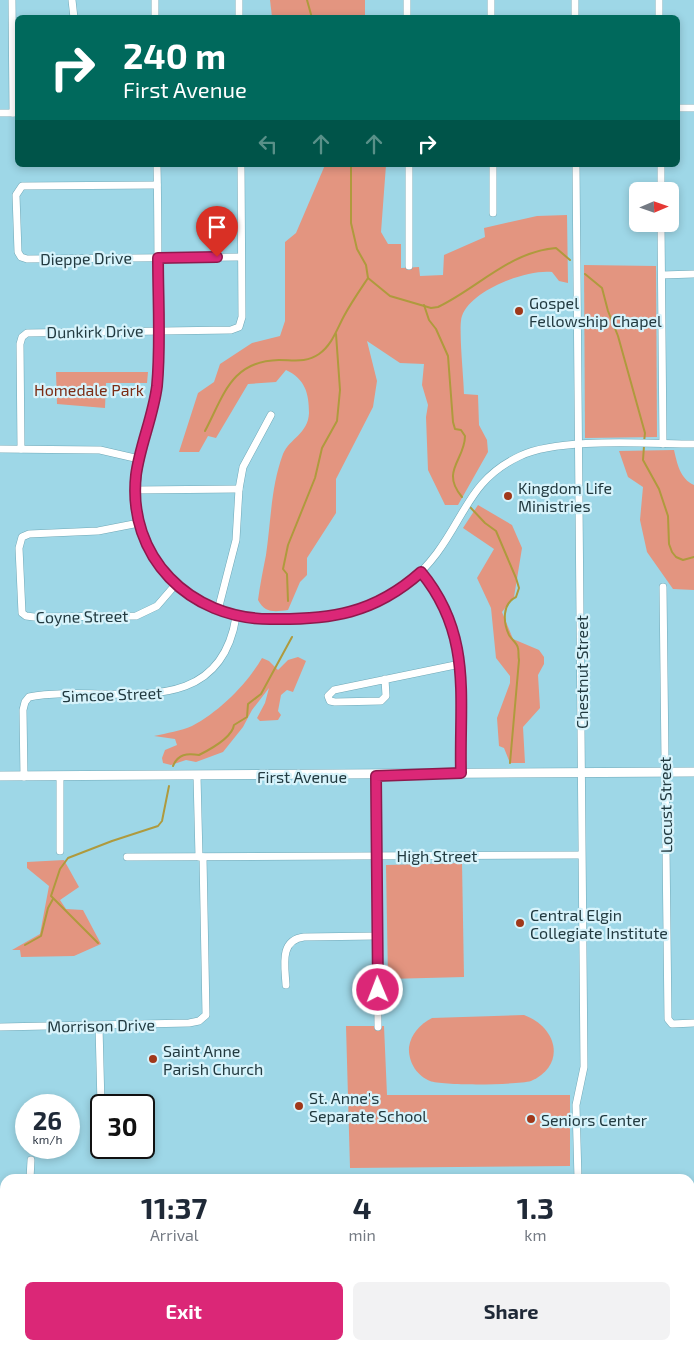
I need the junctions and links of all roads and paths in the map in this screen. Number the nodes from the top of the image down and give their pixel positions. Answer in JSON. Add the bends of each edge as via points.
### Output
{"nodes":[{"id":1,"x":12,"y":0,"type":"edge"},
{"id":2,"x":72,"y":0,"type":"edge"},
{"id":3,"x":155,"y":0,"type":"edge"},
{"id":4,"x":239,"y":0,"type":"edge"},
{"id":5,"x":407,"y":0,"type":"edge"},
{"id":6,"x":491,"y":0,"type":"edge"},
{"id":7,"x":575,"y":0,"type":"edge"},
{"id":8,"x":659,"y":0,"type":"edge"},
{"id":9,"x":74,"y":15,"type":"edge"},
{"id":10,"x":155,"y":15,"type":"edge"},
{"id":11,"x":239,"y":15,"type":"edge"},
{"id":12,"x":407,"y":15,"type":"edge"},
{"id":13,"x":491,"y":15,"type":"edge"},
{"id":14,"x":575,"y":15,"type":"edge"},
{"id":15,"x":660,"y":15,"type":"edge"},
{"id":16,"x":680,"y":108,"type":"edge"},
{"id":17,"x":694,"y":108,"type":"edge"},
{"id":18,"x":15,"y":112,"type":"edge"},
{"id":19,"x":0,"y":113,"type":"edge"},
{"id":20,"x":157,"y":167,"type":"edge"},
{"id":21,"x":241,"y":167,"type":"edge"},
{"id":22,"x":409,"y":167,"type":"edge"},
{"id":23,"x":493,"y":167,"type":"edge"},
{"id":24,"x":576,"y":167,"type":"edge"},
{"id":25,"x":661,"y":167,"type":"edge"},
{"id":26,"x":661,"y":182,"type":"edge"},
{"id":27,"x":158,"y":185,"type":"junction"},
{"id":28,"x":493,"y":213,"type":"dead end"},
{"id":29,"x":662,"y":232,"type":"edge"},
{"id":30,"x":241,"y":257,"type":"junction"},
{"id":31,"x":158,"y":258,"type":"junction"},
{"id":32,"x":409,"y":266,"type":"dead end"},
{"id":33,"x":694,"y":274,"type":"edge"},
{"id":34,"x":662,"y":275,"type":"junction"},
{"id":35,"x":158,"y":330,"type":"junction"},
{"id":36,"x":270,"y":415,"type":"dead end"},
{"id":37,"x":663,"y":444,"type":"junction"},
{"id":38,"x":694,"y":444,"type":"edge"},
{"id":39,"x":579,"y":445,"type":"junction"},
{"id":40,"x":0,"y":449,"type":"edge"},
{"id":41,"x":21,"y":449,"type":"junction"},
{"id":42,"x":139,"y":459,"type":"junction"},
{"id":43,"x":239,"y":489,"type":"junction"},
{"id":44,"x":136,"y":490,"type":"junction"},
{"id":45,"x":139,"y":523,"type":"junction"},
{"id":46,"x":421,"y":572,"type":"junction"},
{"id":47,"x":176,"y":584,"type":"junction"},
{"id":48,"x":663,"y":587,"type":"dead end"},
{"id":49,"x":218,"y":610,"type":"junction"},
{"id":50,"x":236,"y":617,"type":"junction"},
{"id":51,"x":460,"y":664,"type":"junction"},
{"id":52,"x":385,"y":679,"type":"junction"},
{"id":53,"x":581,"y":772,"type":"junction"},
{"id":54,"x":694,"y":772,"type":"edge"},
{"id":55,"x":461,"y":773,"type":"junction"},
{"id":56,"x":665,"y":773,"type":"junction"},
{"id":57,"x":0,"y":776,"type":"edge"},
{"id":58,"x":24,"y":776,"type":"junction"},
{"id":59,"x":60,"y":776,"type":"junction"},
{"id":60,"x":196,"y":776,"type":"junction"},
{"id":61,"x":376,"y":776,"type":"junction"},
{"id":62,"x":60,"y":851,"type":"dead end"},
{"id":63,"x":377,"y":855,"type":"junction"},
{"id":64,"x":582,"y":855,"type":"junction"},
{"id":65,"x":127,"y":857,"type":"dead end"},
{"id":66,"x":201,"y":857,"type":"junction"},
{"id":67,"x":377,"y":936,"type":"junction"},
{"id":68,"x":286,"y":985,"type":"dead end"},
{"id":69,"x":694,"y":1023,"type":"edge"},
{"id":70,"x":99,"y":1026,"type":"junction"},
{"id":71,"x":0,"y":1027,"type":"edge"},
{"id":72,"x":378,"y":1027,"type":"dead end"},
{"id":73,"x":101,"y":1094,"type":"edge"},
{"id":74,"x":31,"y":1160,"type":"dead end"},
{"id":75,"x":30,"y":1174,"type":"edge"},
{"id":76,"x":578,"y":1174,"type":"edge"}],
"edges":[{"from":1,"to":18,"type":"street"},
{"from":2,"to":9,"type":"street"},
{"from":3,"to":10,"type":"street"},
{"from":4,"to":11,"type":"street"},
{"from":5,"to":12,"type":"street"},
{"from":6,"to":13,"type":"street"},
{"from":7,"to":14,"type":"street"},
{"from":8,"to":15,"type":"street"},
{"from":16,"to":17,"type":"street"},
{"from":18,"to":19,"type":"street"},
{"from":20,"to":27,"type":"street"},
{"from":21,"to":30,"type":"street","name":"Dunkirk Drive"},
{"from":22,"to":32,"type":"street"},
{"from":23,"to":28,"type":"street"},
{"from":24,"to":39,"type":"street","name":"Chestnut Street"},
{"from":25,"to":26,"type":"street"},
{"from":27,"to":31,"type":"street"},
{"from":27,"to":31,"type":"street","name":"Dieppe Drive","via":[[25,185],[17,190],[16,198],[17,249],[24,258]]},
{"from":29,"to":34,"type":"street"},
{"from":30,"to":31,"type":"street","name":"Dieppe Drive"},
{"from":30,"to":35,"type":"street","name":"Dunkirk Drive","via":[[242,317],[239,327],[231,330]]},
{"from":31,"to":35,"type":"street"},
{"from":33,"to":34,"type":"street"},
{"from":34,"to":37,"type":"street"},
{"from":35,"to":41,"type":"street","name":"Dunkirk Drive","via":[[32,331],[24,335],[20,344]]},
{"from":35,"to":42,"type":"street","via":[[155,399]]},
{"from":36,"to":43,"type":"street","via":[[247,457]]},
{"from":37,"to":38,"type":"street"},
{"from":37,"to":39,"type":"street"},
{"from":39,"to":46,"type":"street","via":[[535,451],[497,470],[475,491],[439,550]]},
{"from":39,"to":53,"type":"street","name":"Chestnut Street"},
{"from":40,"to":41,"type":"street"},
{"from":41,"to":42,"type":"street","via":[[94,450]]},
{"from":42,"to":44,"type":"street"},
{"from":43,"to":44,"type":"street"},
{"from":43,"to":49,"type":"street","via":[[236,540]]},
{"from":44,"to":45,"type":"street"},
{"from":45,"to":47,"type":"street","via":[[154,559]]},
{"from":45,"to":47,"type":"street","name":"Coyne Street","via":[[98,532],[29,534],[22,537],[19,548],[22,613],[34,617],[136,616],[158,606]]},
{"from":46,"to":50,"type":"street","via":[[384,599],[344,614],[316,619]]},
{"from":46,"to":51,"type":"street","via":[[449,616]]},
{"from":47,"to":49,"type":"street","via":[[203,604]]},
{"from":48,"to":56,"type":"street","name":"Locust Street"},
{"from":49,"to":50,"type":"street"},
{"from":50,"to":58,"type":"street","name":"Simcoe Street","via":[[229,641],[218,661],[187,686],[159,694],[29,697],[23,710]]},
{"from":51,"to":52,"type":"street"},
{"from":51,"to":55,"type":"street"},
{"from":52,"to":52,"type":"street","via":[[334,690],[328,696],[335,702],[381,701],[386,696]]},
{"from":53,"to":55,"type":"main road","name":"First Avenue"},
{"from":53,"to":56,"type":"main road","name":"First Avenue"},
{"from":53,"to":64,"type":"street","name":"Chestnut Street"},
{"from":54,"to":56,"type":"main road","name":"First Avenue"},
{"from":55,"to":61,"type":"main road","name":"First Avenue"},
{"from":56,"to":69,"type":"street","name":"Locust Street","via":[[668,1014],[670,1023]]},
{"from":57,"to":58,"type":"main road","name":"First Avenue"},
{"from":58,"to":59,"type":"main road","name":"First Avenue"},
{"from":59,"to":60,"type":"main road","name":"First Avenue"},
{"from":59,"to":62,"type":"street"},
{"from":60,"to":61,"type":"main road","name":"First Avenue"},
{"from":60,"to":66,"type":"street"},
{"from":61,"to":63,"type":"street"},
{"from":63,"to":64,"type":"street","name":"High Street"},
{"from":63,"to":66,"type":"street","name":"High Street"},
{"from":63,"to":67,"type":"street"},
{"from":64,"to":76,"type":"street","name":"Chestnut Street","via":[[584,1067],[576,1105]]},
{"from":65,"to":66,"type":"street","name":"High Street"},
{"from":66,"to":70,"type":"street","name":"Morrison Drive","via":[[206,1015],[189,1023]]},
{"from":67,"to":68,"type":"street","via":[[304,936],[293,939],[285,953]]},
{"from":67,"to":72,"type":"street"},
{"from":70,"to":71,"type":"street","name":"Morrison Drive"},
{"from":70,"to":73,"type":"street"},
{"from":74,"to":75,"type":"street"}]}
